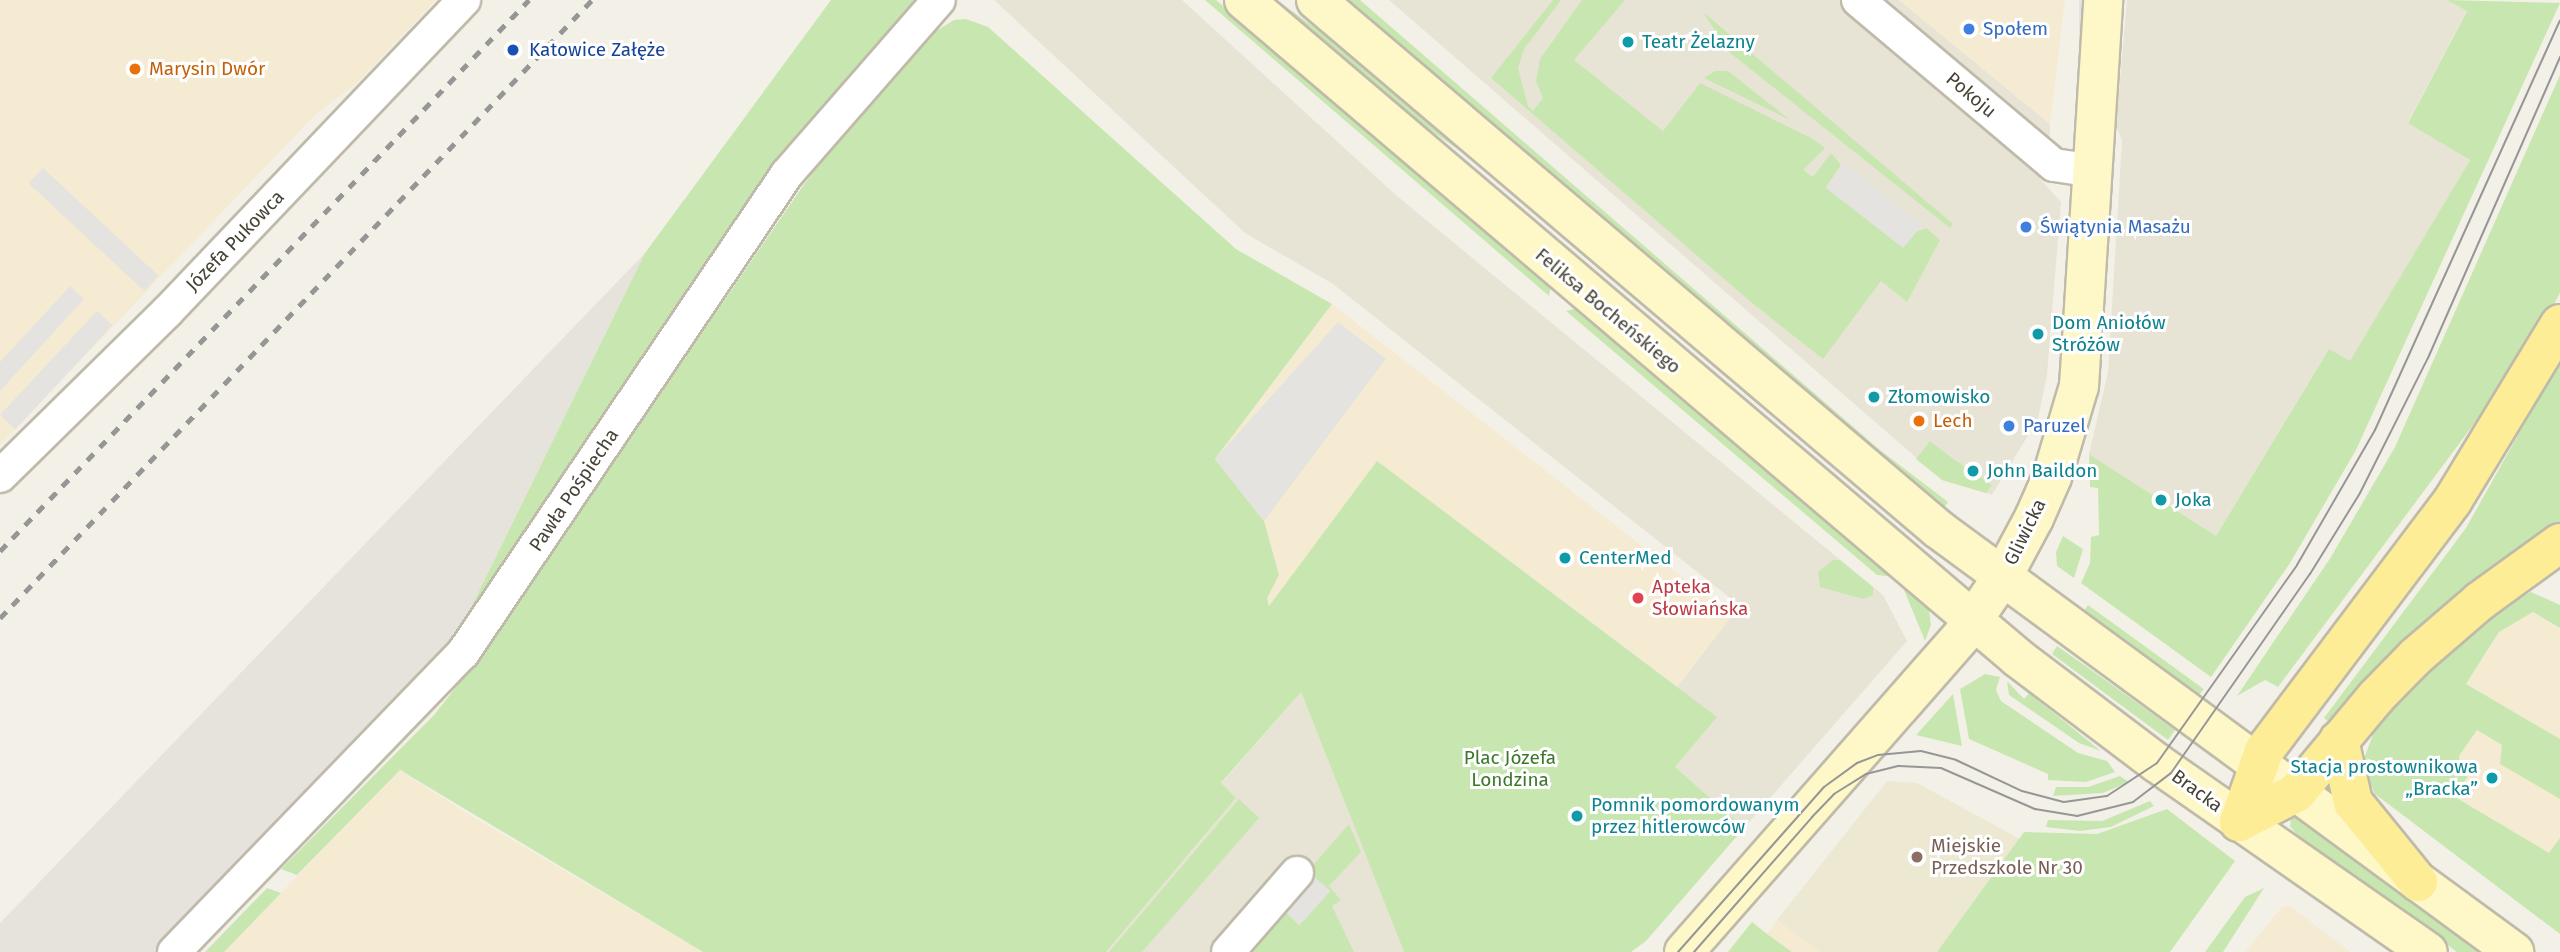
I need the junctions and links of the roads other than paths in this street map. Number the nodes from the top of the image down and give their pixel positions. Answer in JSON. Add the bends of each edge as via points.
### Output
{"nodes":[{"id":1,"x":464,"y":0,"type":"edge"},
{"id":2,"x":939,"y":0,"type":"edge"},
{"id":3,"x":1244,"y":0,"type":"edge"},
{"id":4,"x":1316,"y":0,"type":"edge"},
{"id":5,"x":1858,"y":0,"type":"edge"},
{"id":6,"x":2103,"y":0,"type":"edge"},
{"id":7,"x":2094,"y":171,"type":"junction"},
{"id":8,"x":2560,"y":324,"type":"edge"},
{"id":9,"x":0,"y":475,"type":"edge"},
{"id":10,"x":2560,"y":542,"type":"edge"},
{"id":11,"x":2003,"y":576,"type":"junction"},
{"id":12,"x":1973,"y":620,"type":"junction"},
{"id":13,"x":2339,"y":740,"type":"junction"},
{"id":14,"x":2258,"y":765,"type":"junction"},
{"id":15,"x":2296,"y":793,"type":"junction"},
{"id":16,"x":2239,"y":822,"type":"junction"},
{"id":17,"x":1297,"y":873,"type":"dead end"},
{"id":18,"x":2418,"y":882,"type":"junction"},
{"id":19,"x":174,"y":952,"type":"edge"},
{"id":20,"x":1228,"y":952,"type":"edge"},
{"id":21,"x":1684,"y":952,"type":"edge"},
{"id":22,"x":2428,"y":952,"type":"edge"},
{"id":23,"x":2514,"y":952,"type":"edge"}],
"edges":[{"from":1,"to":9,"type":"street","name":"Józefa Pukowca","via":[[167,312]]},
{"from":2,"to":19,"type":"street","name":"Pawła Pośpiecha","via":[[787,174],[463,653]]},
{"from":3,"to":12,"type":"main road","name":"Feliksa Bocheńskiego"},
{"from":4,"to":11,"type":"main road","via":[[1930,522]]},
{"from":5,"to":7,"type":"street","name":"Pokoju","via":[[2054,165]]},
{"from":6,"to":7,"type":"main road","name":"Gliwicka"},
{"from":7,"to":11,"type":"main road","name":"Gliwicka","via":[[2079,386],[2052,477]]},
{"from":8,"to":14,"type":"main road","via":[[2453,500]]},
{"from":10,"to":13,"type":"main road","via":[[2415,657]]},
{"from":11,"to":12,"type":"main road","name":"Gliwicka"},
{"from":11,"to":14,"type":"main road"},
{"from":12,"to":16,"type":"main road","name":"Bracka"},
{"from":12,"to":21,"type":"main road","name":"Gliwicka"},
{"from":13,"to":15,"type":"main road"},
{"from":13,"to":18,"type":"main road","via":[[2353,802]]},
{"from":14,"to":15,"type":"main road"},
{"from":14,"to":16,"type":"main road"},
{"from":15,"to":16,"type":"main road"},
{"from":15,"to":18,"type":"main road"},
{"from":16,"to":22,"type":"main road","name":"Bracka"},
{"from":17,"to":20,"type":"street"},
{"from":18,"to":23,"type":"main road"}]}
